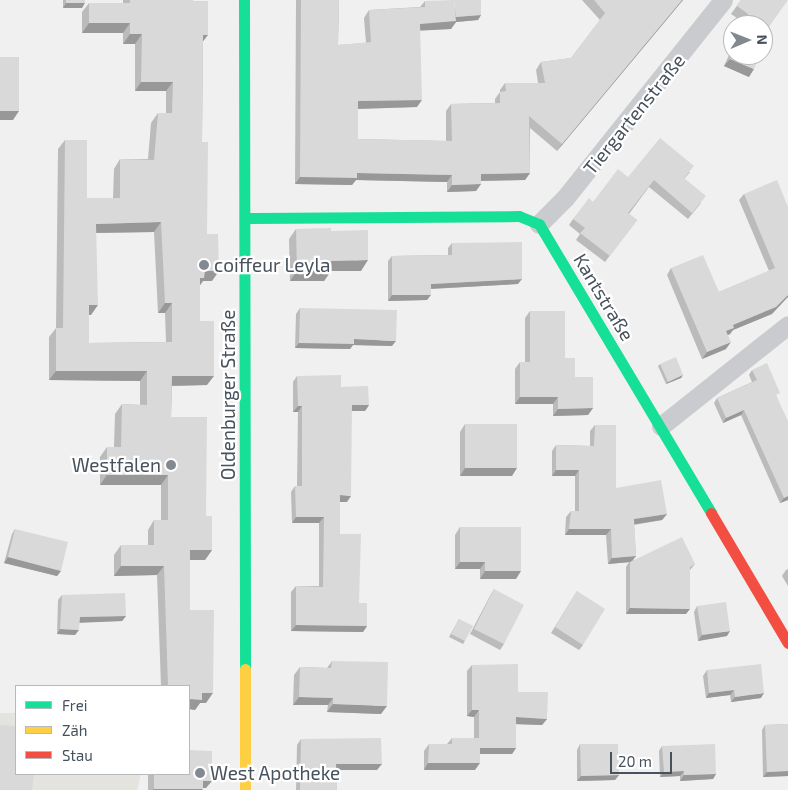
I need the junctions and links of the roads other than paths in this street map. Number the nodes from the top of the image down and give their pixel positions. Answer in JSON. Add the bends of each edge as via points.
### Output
{"nodes":[{"id":1,"x":244,"y":0,"type":"edge"},
{"id":2,"x":723,"y":0,"type":"edge"},
{"id":3,"x":246,"y":218,"type":"junction"},
{"id":4,"x":540,"y":224,"type":"junction"},
{"id":5,"x":788,"y":325,"type":"edge"},
{"id":6,"x":661,"y":426,"type":"junction"},
{"id":7,"x":788,"y":643,"type":"edge"},
{"id":8,"x":245,"y":790,"type":"edge"}],
"edges":[{"from":1,"to":3,"type":"main road","name":"Oldenburger Straße"},
{"from":2,"to":4,"type":"street","name":"Tiergartenstraße","via":[[565,198]]},
{"from":3,"to":4,"type":"main road","via":[[519,216]]},
{"from":3,"to":8,"type":"main road","name":"Oldenburger Straße"},
{"from":4,"to":6,"type":"main road","name":"Kantstraße"},
{"from":5,"to":6,"type":"street"},
{"from":6,"to":7,"type":"main road","name":"Kantstraße"}]}
